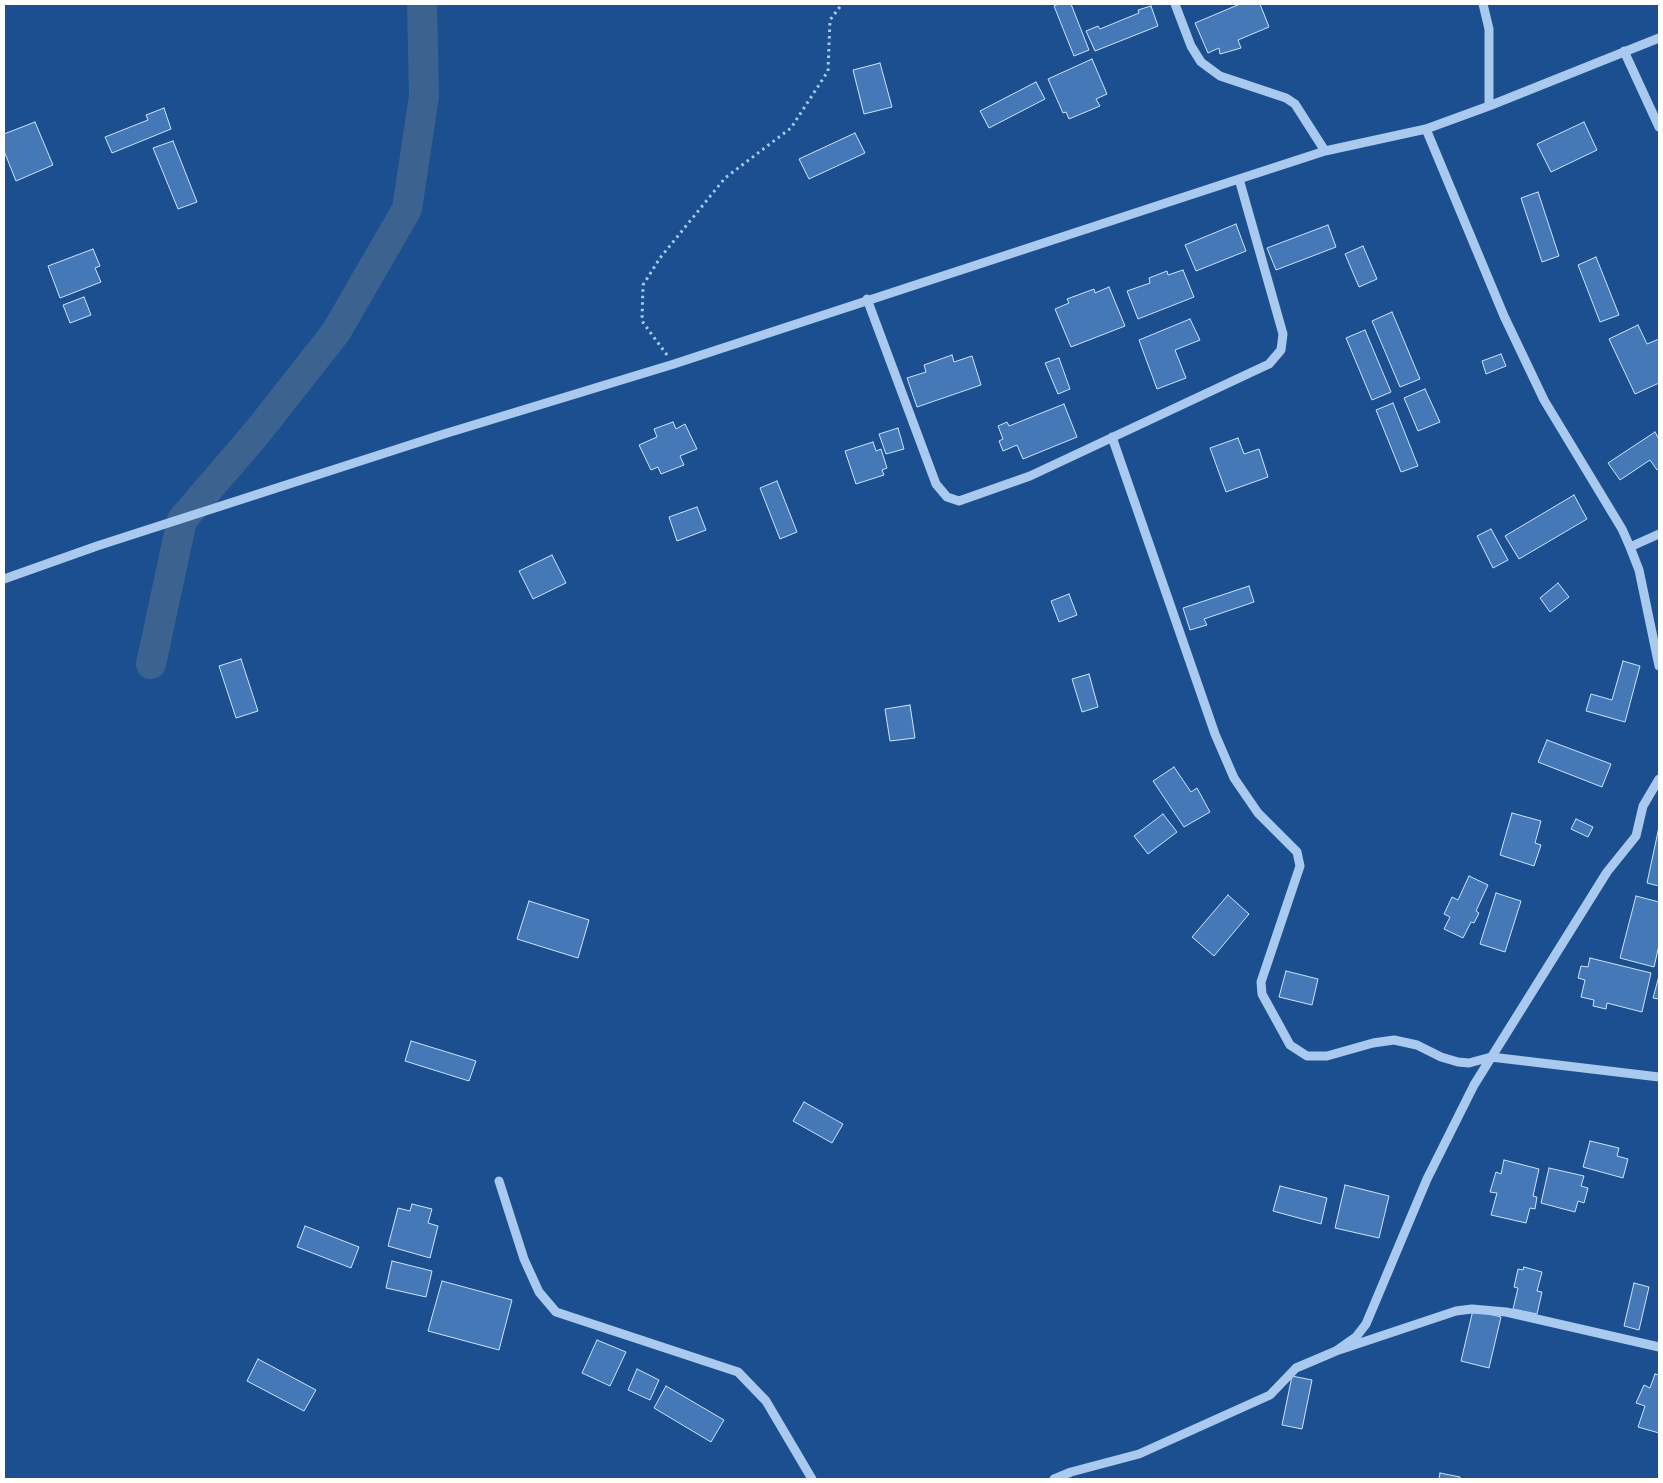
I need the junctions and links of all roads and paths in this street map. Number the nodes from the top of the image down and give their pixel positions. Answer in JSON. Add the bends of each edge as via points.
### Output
{"nodes":[{"id":1,"x":842,"y":4,"type":"edge"},
{"id":2,"x":1176,"y":4,"type":"edge"},
{"id":3,"x":1482,"y":4,"type":"edge"},
{"id":4,"x":1659,"y":38,"type":"edge"},
{"id":5,"x":1624,"y":50,"type":"junction"},
{"id":6,"x":1489,"y":106,"type":"junction"},
{"id":7,"x":1659,"y":127,"type":"edge"},
{"id":8,"x":1426,"y":129,"type":"junction"},
{"id":9,"x":1325,"y":151,"type":"junction"},
{"id":10,"x":1239,"y":178,"type":"junction"},
{"id":11,"x":867,"y":299,"type":"junction"},
{"id":12,"x":674,"y":364,"type":"junction"},
{"id":13,"x":1112,"y":437,"type":"junction"},
{"id":14,"x":1659,"y":534,"type":"edge"},
{"id":15,"x":1630,"y":547,"type":"junction"},
{"id":16,"x":4,"y":579,"type":"edge"},
{"id":17,"x":1659,"y":666,"type":"edge"},
{"id":18,"x":1659,"y":779,"type":"edge"},
{"id":19,"x":1491,"y":1058,"type":"junction"},
{"id":20,"x":1659,"y":1077,"type":"edge"},
{"id":21,"x":499,"y":1181,"type":"dead end"},
{"id":22,"x":1659,"y":1347,"type":"edge"},
{"id":23,"x":1336,"y":1351,"type":"junction"},
{"id":24,"x":812,"y":1479,"type":"edge"},
{"id":25,"x":1054,"y":1479,"type":"edge"}],
"edges":[{"from":1,"to":12,"type":"path","via":[[830,20],[828,70],[791,128],[725,178],[660,258],[643,286],[642,321]]},
{"from":2,"to":9,"type":"street","via":[[1190,46],[1201,62],[1220,76],[1295,104]]},
{"from":3,"to":6,"type":"street","via":[[1489,29]]},
{"from":4,"to":5,"type":"street"},
{"from":5,"to":6,"type":"street"},
{"from":5,"to":7,"type":"street"},
{"from":6,"to":8,"type":"street"},
{"from":8,"to":9,"type":"street"},
{"from":8,"to":15,"type":"street","via":[[1504,316],[1544,400]]},
{"from":9,"to":10,"type":"street"},
{"from":10,"to":11,"type":"street"},
{"from":10,"to":13,"type":"street","via":[[1283,334],[1281,350],[1269,364]]},
{"from":11,"to":12,"type":"street"},
{"from":11,"to":13,"type":"street","via":[[936,484],[947,496],[959,501],[1030,476]]},
{"from":12,"to":16,"type":"street","via":[[444,434]]},
{"from":13,"to":19,"type":"street","via":[[1215,734],[1234,778],[1258,813],[1297,852],[1300,866],[1261,982],[1262,994],[1290,1045],[1307,1056],[1327,1056],[1394,1040],[1417,1045],[1458,1062]]},
{"from":14,"to":15,"type":"street"},
{"from":15,"to":17,"type":"street","via":[[1639,570]]},
{"from":18,"to":19,"type":"street","via":[[1643,806],[1636,836],[1607,872]]},
{"from":19,"to":20,"type":"street"},
{"from":19,"to":23,"type":"street","via":[[1427,1179],[1366,1324],[1356,1337]]},
{"from":21,"to":24,"type":"street","via":[[524,1259],[539,1292],[556,1312],[738,1372],[766,1401]]},
{"from":22,"to":23,"type":"street","via":[[1506,1312],[1472,1309],[1437,1315]]},
{"from":23,"to":25,"type":"street","via":[[1296,1368],[1270,1395],[1204,1427],[1139,1454]]}]}
